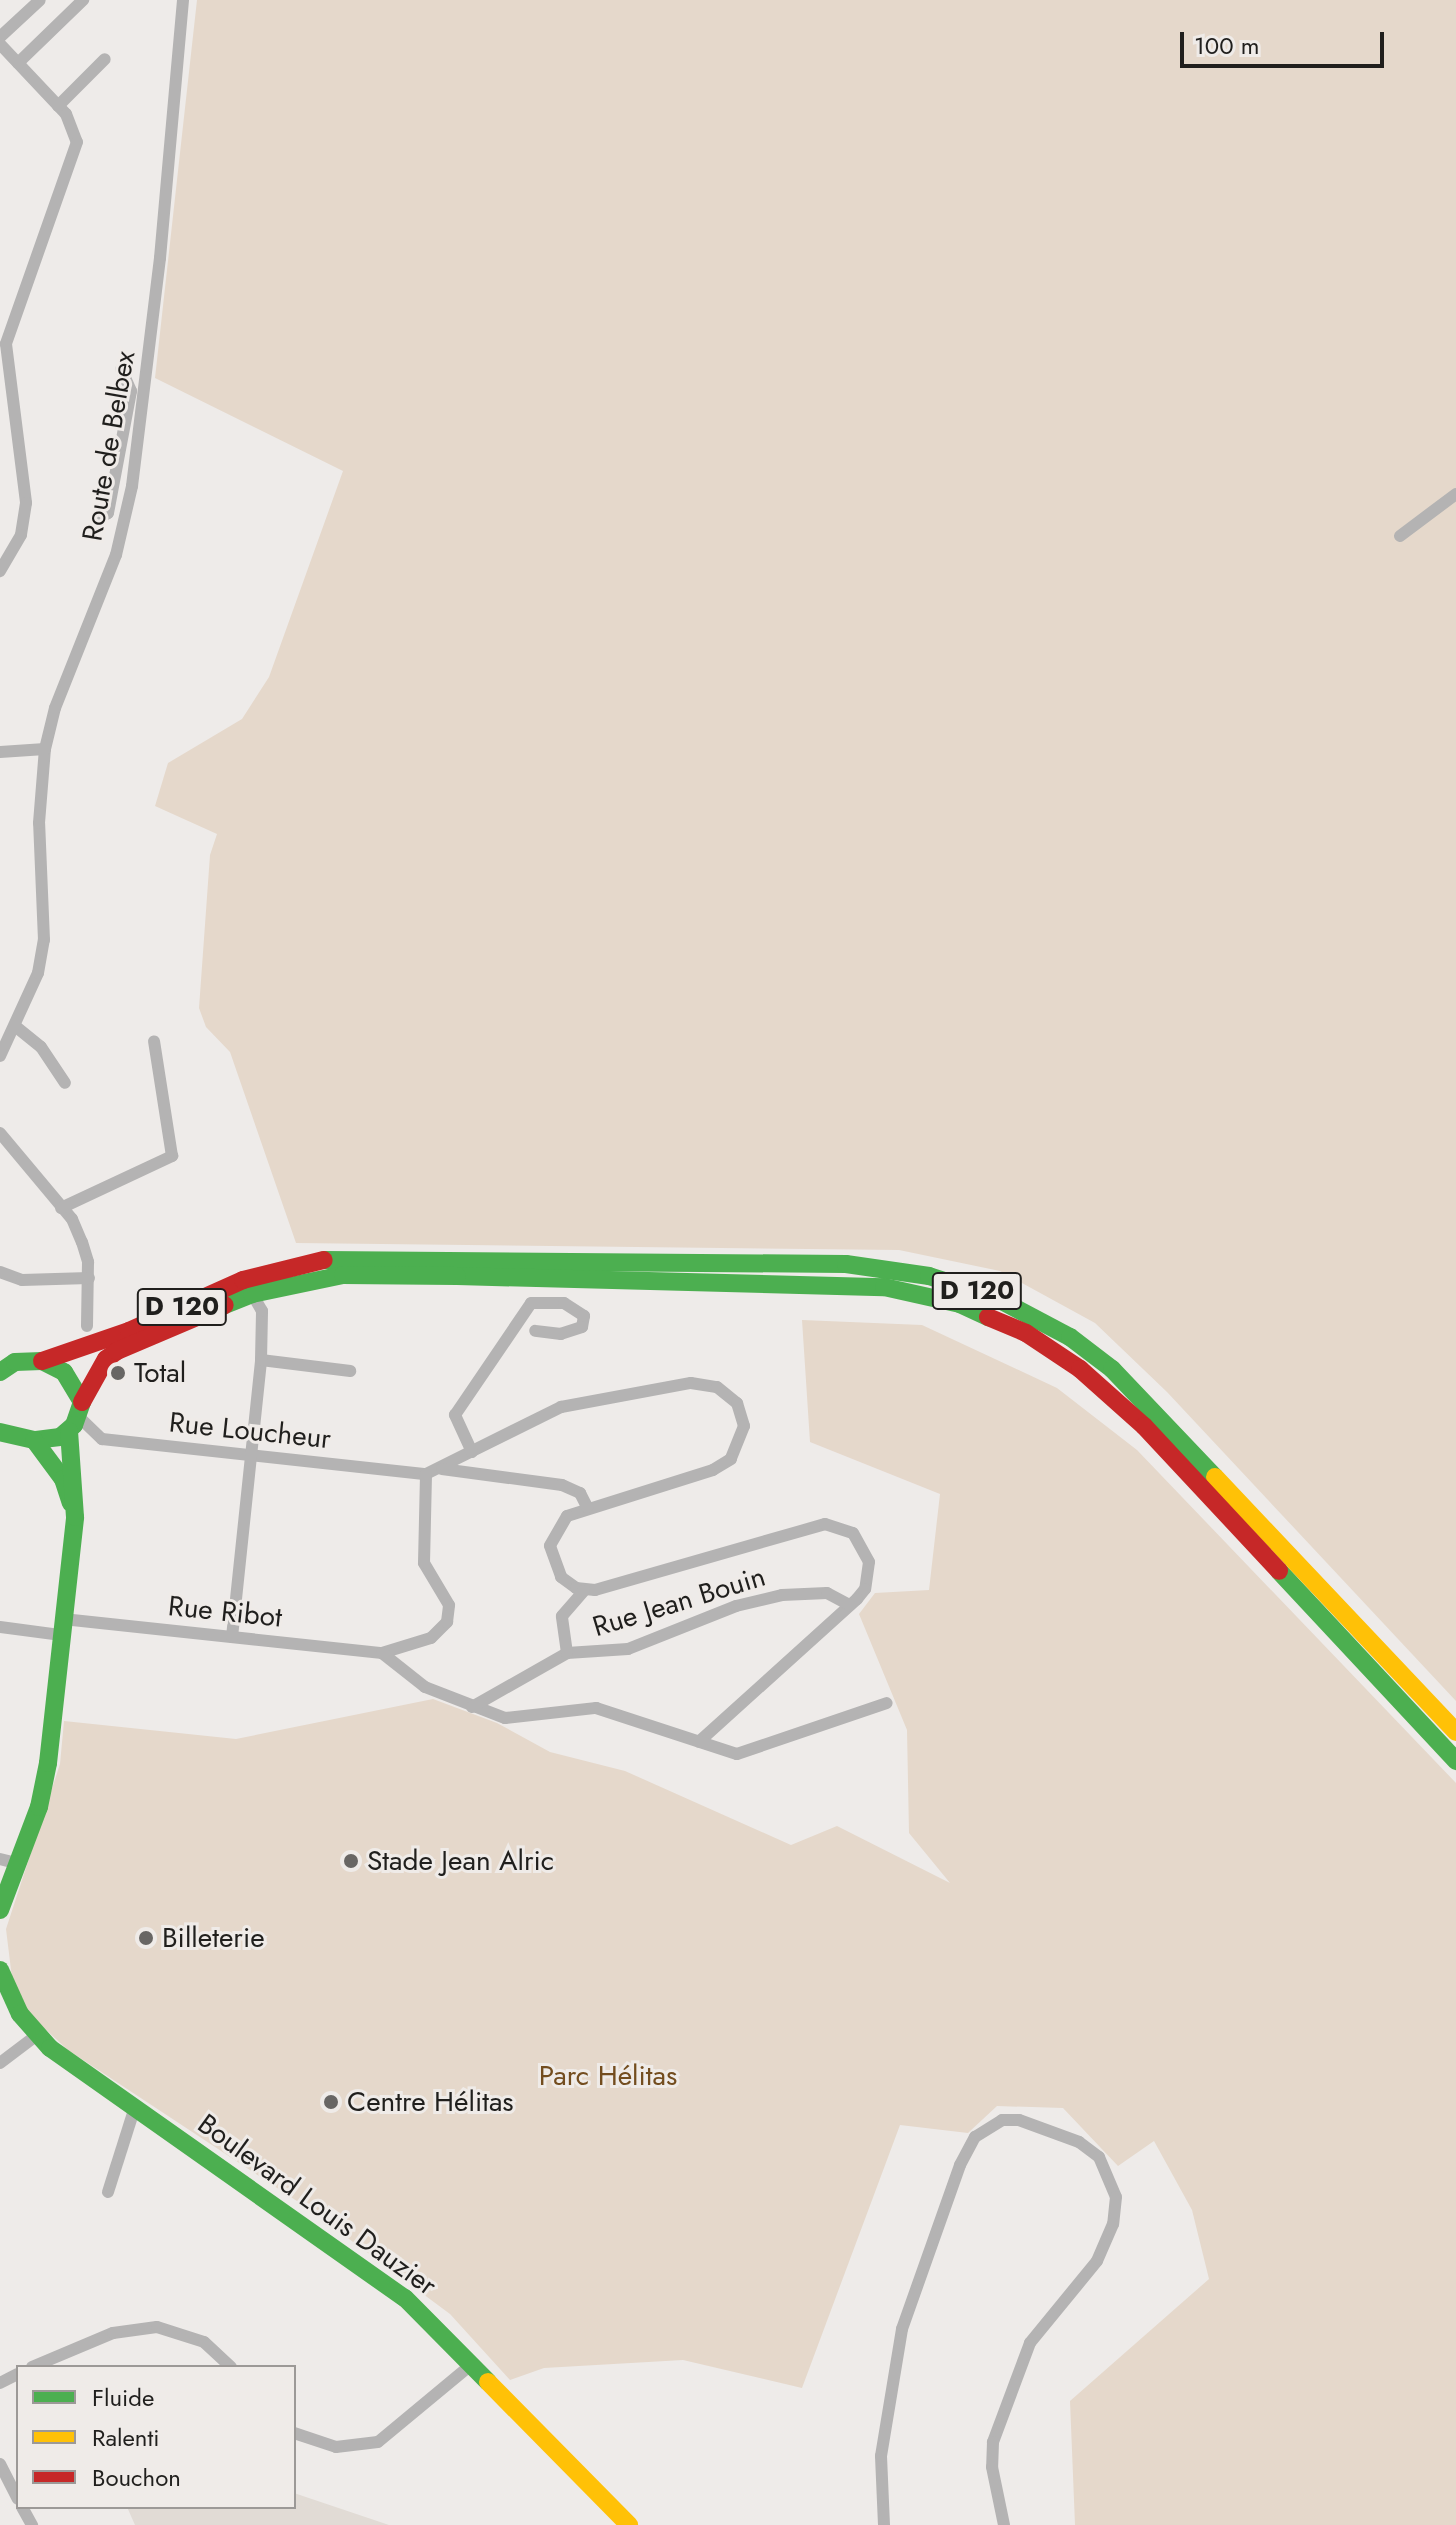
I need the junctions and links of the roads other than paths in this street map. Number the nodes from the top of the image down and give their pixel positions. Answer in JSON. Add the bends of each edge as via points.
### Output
{"nodes":[{"id":1,"x":40,"y":0,"type":"edge"},
{"id":2,"x":83,"y":0,"type":"edge"},
{"id":3,"x":183,"y":0,"type":"edge"},
{"id":4,"x":0,"y":37,"type":"edge"},
{"id":5,"x":3,"y":52,"type":"edge"},
{"id":6,"x":105,"y":59,"type":"dead end"},
{"id":7,"x":18,"y":63,"type":"junction"},
{"id":8,"x":58,"y":106,"type":"junction"},
{"id":9,"x":0,"y":307,"type":"edge"},
{"id":10,"x":16,"y":311,"type":"junction"},
{"id":11,"x":121,"y":369,"type":"dead end"},
{"id":12,"x":114,"y":483,"type":"junction"},
{"id":13,"x":132,"y":486,"type":"junction"},
{"id":14,"x":1456,"y":494,"type":"edge"},
{"id":15,"x":101,"y":517,"type":"dead end"},
{"id":16,"x":1400,"y":536,"type":"dead end"},
{"id":17,"x":0,"y":571,"type":"edge"},
{"id":18,"x":45,"y":749,"type":"junction"},
{"id":19,"x":0,"y":752,"type":"edge"},
{"id":20,"x":15,"y":1026,"type":"junction"},
{"id":21,"x":154,"y":1041,"type":"dead end"},
{"id":22,"x":0,"y":1056,"type":"edge"},
{"id":23,"x":65,"y":1083,"type":"dead end"},
{"id":24,"x":0,"y":1133,"type":"edge"},
{"id":25,"x":61,"y":1208,"type":"junction"},
{"id":26,"x":0,"y":1272,"type":"edge"},
{"id":27,"x":89,"y":1278,"type":"junction"},
{"id":28,"x":252,"y":1294,"type":"junction"},
{"id":29,"x":87,"y":1326,"type":"dead end"},
{"id":30,"x":535,"y":1331,"type":"dead end"},
{"id":31,"x":261,"y":1360,"type":"junction"},
{"id":32,"x":42,"y":1361,"type":"junction"},
{"id":33,"x":5,"y":1364,"type":"edge"},
{"id":34,"x":350,"y":1371,"type":"dead end"},
{"id":35,"x":77,"y":1417,"type":"junction"},
{"id":36,"x":0,"y":1432,"type":"edge"},
{"id":37,"x":34,"y":1440,"type":"junction"},
{"id":38,"x":472,"y":1452,"type":"junction"},
{"id":39,"x":250,"y":1455,"type":"junction"},
{"id":40,"x":442,"y":1469,"type":"junction"},
{"id":41,"x":426,"y":1474,"type":"junction"},
{"id":42,"x":587,"y":1507,"type":"junction"},
{"id":43,"x":75,"y":1517,"type":"junction"},
{"id":44,"x":584,"y":1591,"type":"junction"},
{"id":45,"x":850,"y":1605,"type":"junction"},
{"id":46,"x":0,"y":1627,"type":"edge"},
{"id":47,"x":62,"y":1627,"type":"junction"},
{"id":48,"x":232,"y":1637,"type":"junction"},
{"id":49,"x":382,"y":1653,"type":"junction"},
{"id":50,"x":567,"y":1653,"type":"junction"},
{"id":51,"x":887,"y":1703,"type":"dead end"},
{"id":52,"x":472,"y":1707,"type":"junction"},
{"id":53,"x":1456,"y":1732,"type":"edge"},
{"id":54,"x":699,"y":1742,"type":"junction"},
{"id":55,"x":1456,"y":1761,"type":"edge"},
{"id":56,"x":8,"y":1861,"type":"edge"},
{"id":57,"x":0,"y":1910,"type":"edge"},
{"id":58,"x":0,"y":1970,"type":"edge"},
{"id":59,"x":37,"y":2035,"type":"junction"},
{"id":60,"x":0,"y":2063,"type":"edge"},
{"id":61,"x":135,"y":2107,"type":"junction"},
{"id":62,"x":108,"y":2192,"type":"dead end"},
{"id":63,"x":472,"y":2364,"type":"junction"},
{"id":64,"x":37,"y":2365,"type":"edge"},
{"id":65,"x":229,"y":2365,"type":"edge"},
{"id":66,"x":296,"y":2434,"type":"edge"},
{"id":67,"x":0,"y":2464,"type":"edge"},
{"id":68,"x":16,"y":2495,"type":"edge"},
{"id":69,"x":629,"y":2525,"type":"edge"},
{"id":70,"x":884,"y":2525,"type":"edge"},
{"id":71,"x":1004,"y":2525,"type":"edge"}],
"edges":[{"from":1,"to":4,"type":"street"},
{"from":2,"to":7,"type":"street"},
{"from":3,"to":13,"type":"street","name":"Route de Belbex","via":[[177,96]]},
{"from":5,"to":7,"type":"street"},
{"from":6,"to":8,"type":"street"},
{"from":7,"to":8,"type":"street"},
{"from":8,"to":10,"type":"street","via":[[73,126],[74,158]]},
{"from":9,"to":10,"type":"street"},
{"from":10,"to":17,"type":"street","via":[[7,363],[25,519],[14,553]]},
{"from":11,"to":12,"type":"street","via":[[131,391]]},
{"from":12,"to":13,"type":"street"},
{"from":12,"to":15,"type":"street","via":[[108,513]]},
{"from":13,"to":18,"type":"street","name":"Route de Belbex","via":[[116,555],[55,708]]},
{"from":14,"to":16,"type":"street"},
{"from":18,"to":19,"type":"street"},
{"from":18,"to":20,"type":"street","name":"Route de Belbex","via":[[39,823],[44,940],[38,973]]},
{"from":20,"to":22,"type":"street","name":"Route de Belbex"},
{"from":20,"to":23,"type":"street","via":[[41,1047]]},
{"from":21,"to":25,"type":"street","via":[[172,1156]]},
{"from":24,"to":25,"type":"street"},
{"from":25,"to":27,"type":"street","via":[[82,1242]]},
{"from":26,"to":27,"type":"street","via":[[22,1280]]},
{"from":27,"to":29,"type":"street"},
{"from":28,"to":31,"type":"street","via":[[262,1311]]},
{"from":28,"to":35,"type":"main road","number":"D 120","via":[[117,1351],[106,1359]]},
{"from":28,"to":55,"type":"main road","number":"D 120","via":[[343,1275],[457,1276],[884,1287],[960,1304],[1026,1333],[1080,1369],[1144,1426]]},
{"from":30,"to":38,"type":"street","via":[[561,1334],[582,1327],[584,1316],[564,1303],[531,1303],[455,1415]]},
{"from":31,"to":34,"type":"street"},
{"from":31,"to":39,"type":"street"},
{"from":32,"to":33,"type":"main road"},
{"from":32,"to":35,"type":"main road","via":[[64,1372]]},
{"from":32,"to":53,"type":"main road","number":"D 120","via":[[129,1331],[243,1280],[324,1260],[846,1264],[929,1276],[996,1298],[1070,1337],[1112,1369]]},
{"from":35,"to":37,"type":"main road","via":[[51,1440]]},
{"from":35,"to":39,"type":"street","name":"Rue Loucheur","via":[[102,1439]]},
{"from":35,"to":43,"type":"main road"},
{"from":36,"to":37,"type":"main road"},
{"from":37,"to":43,"type":"main road","via":[[63,1479]]},
{"from":38,"to":40,"type":"street"},
{"from":38,"to":42,"type":"street","via":[[579,1402],[691,1383],[717,1387],[737,1403],[743,1438],[723,1466]]},
{"from":39,"to":41,"type":"street","name":"Rue Loucheur"},
{"from":39,"to":48,"type":"street"},
{"from":40,"to":41,"type":"street"},
{"from":40,"to":42,"type":"street","via":[[562,1485],[580,1493]]},
{"from":41,"to":49,"type":"street","via":[[424,1563],[446,1595],[449,1614],[431,1638]]},
{"from":42,"to":44,"type":"street","via":[[558,1524],[550,1546],[561,1577]]},
{"from":43,"to":47,"type":"main road"},
{"from":44,"to":45,"type":"street","via":[[825,1524],[853,1533],[866,1548],[868,1579]]},
{"from":44,"to":50,"type":"street","via":[[562,1616]]},
{"from":45,"to":50,"type":"street","name":"Rue Jean Bouin","via":[[827,1593],[782,1595],[736,1606],[628,1649]]},
{"from":45,"to":54,"type":"street"},
{"from":46,"to":47,"type":"street","name":"Rue Ribot"},
{"from":47,"to":48,"type":"street","name":"Rue Ribot"},
{"from":47,"to":56,"type":"main road","via":[[45,1786]]},
{"from":48,"to":49,"type":"street","name":"Rue Ribot"},
{"from":49,"to":52,"type":"street","via":[[425,1687]]},
{"from":50,"to":52,"type":"street"},
{"from":51,"to":54,"type":"street","via":[[750,1753]]},
{"from":52,"to":54,"type":"street","via":[[519,1719],[596,1708]]},
{"from":56,"to":57,"type":"main road"},
{"from":58,"to":59,"type":"main road","name":"Boulevard Louis Dauzier","via":[[9,1997]]},
{"from":59,"to":60,"type":"street"},
{"from":59,"to":61,"type":"main road","name":"Boulevard Louis Dauzier"},
{"from":61,"to":62,"type":"street"},
{"from":61,"to":63,"type":"main road","name":"Boulevard Louis Dauzier","via":[[380,2278]]},
{"from":63,"to":66,"type":"street","via":[[378,2442],[336,2447]]},
{"from":63,"to":69,"type":"main road","name":"Boulevard Louis Dauzier"},
{"from":64,"to":65,"type":"street","via":[[113,2333],[157,2327],[204,2342]]},
{"from":67,"to":68,"type":"street"},
{"from":70,"to":71,"type":"street","via":[[881,2456],[902,2329],[960,2165],[975,2137],[1002,2120],[1019,2120],[1079,2142],[1099,2157],[1116,2197],[1113,2224],[1097,2261],[1030,2343],[993,2442],[992,2467]]}]}
